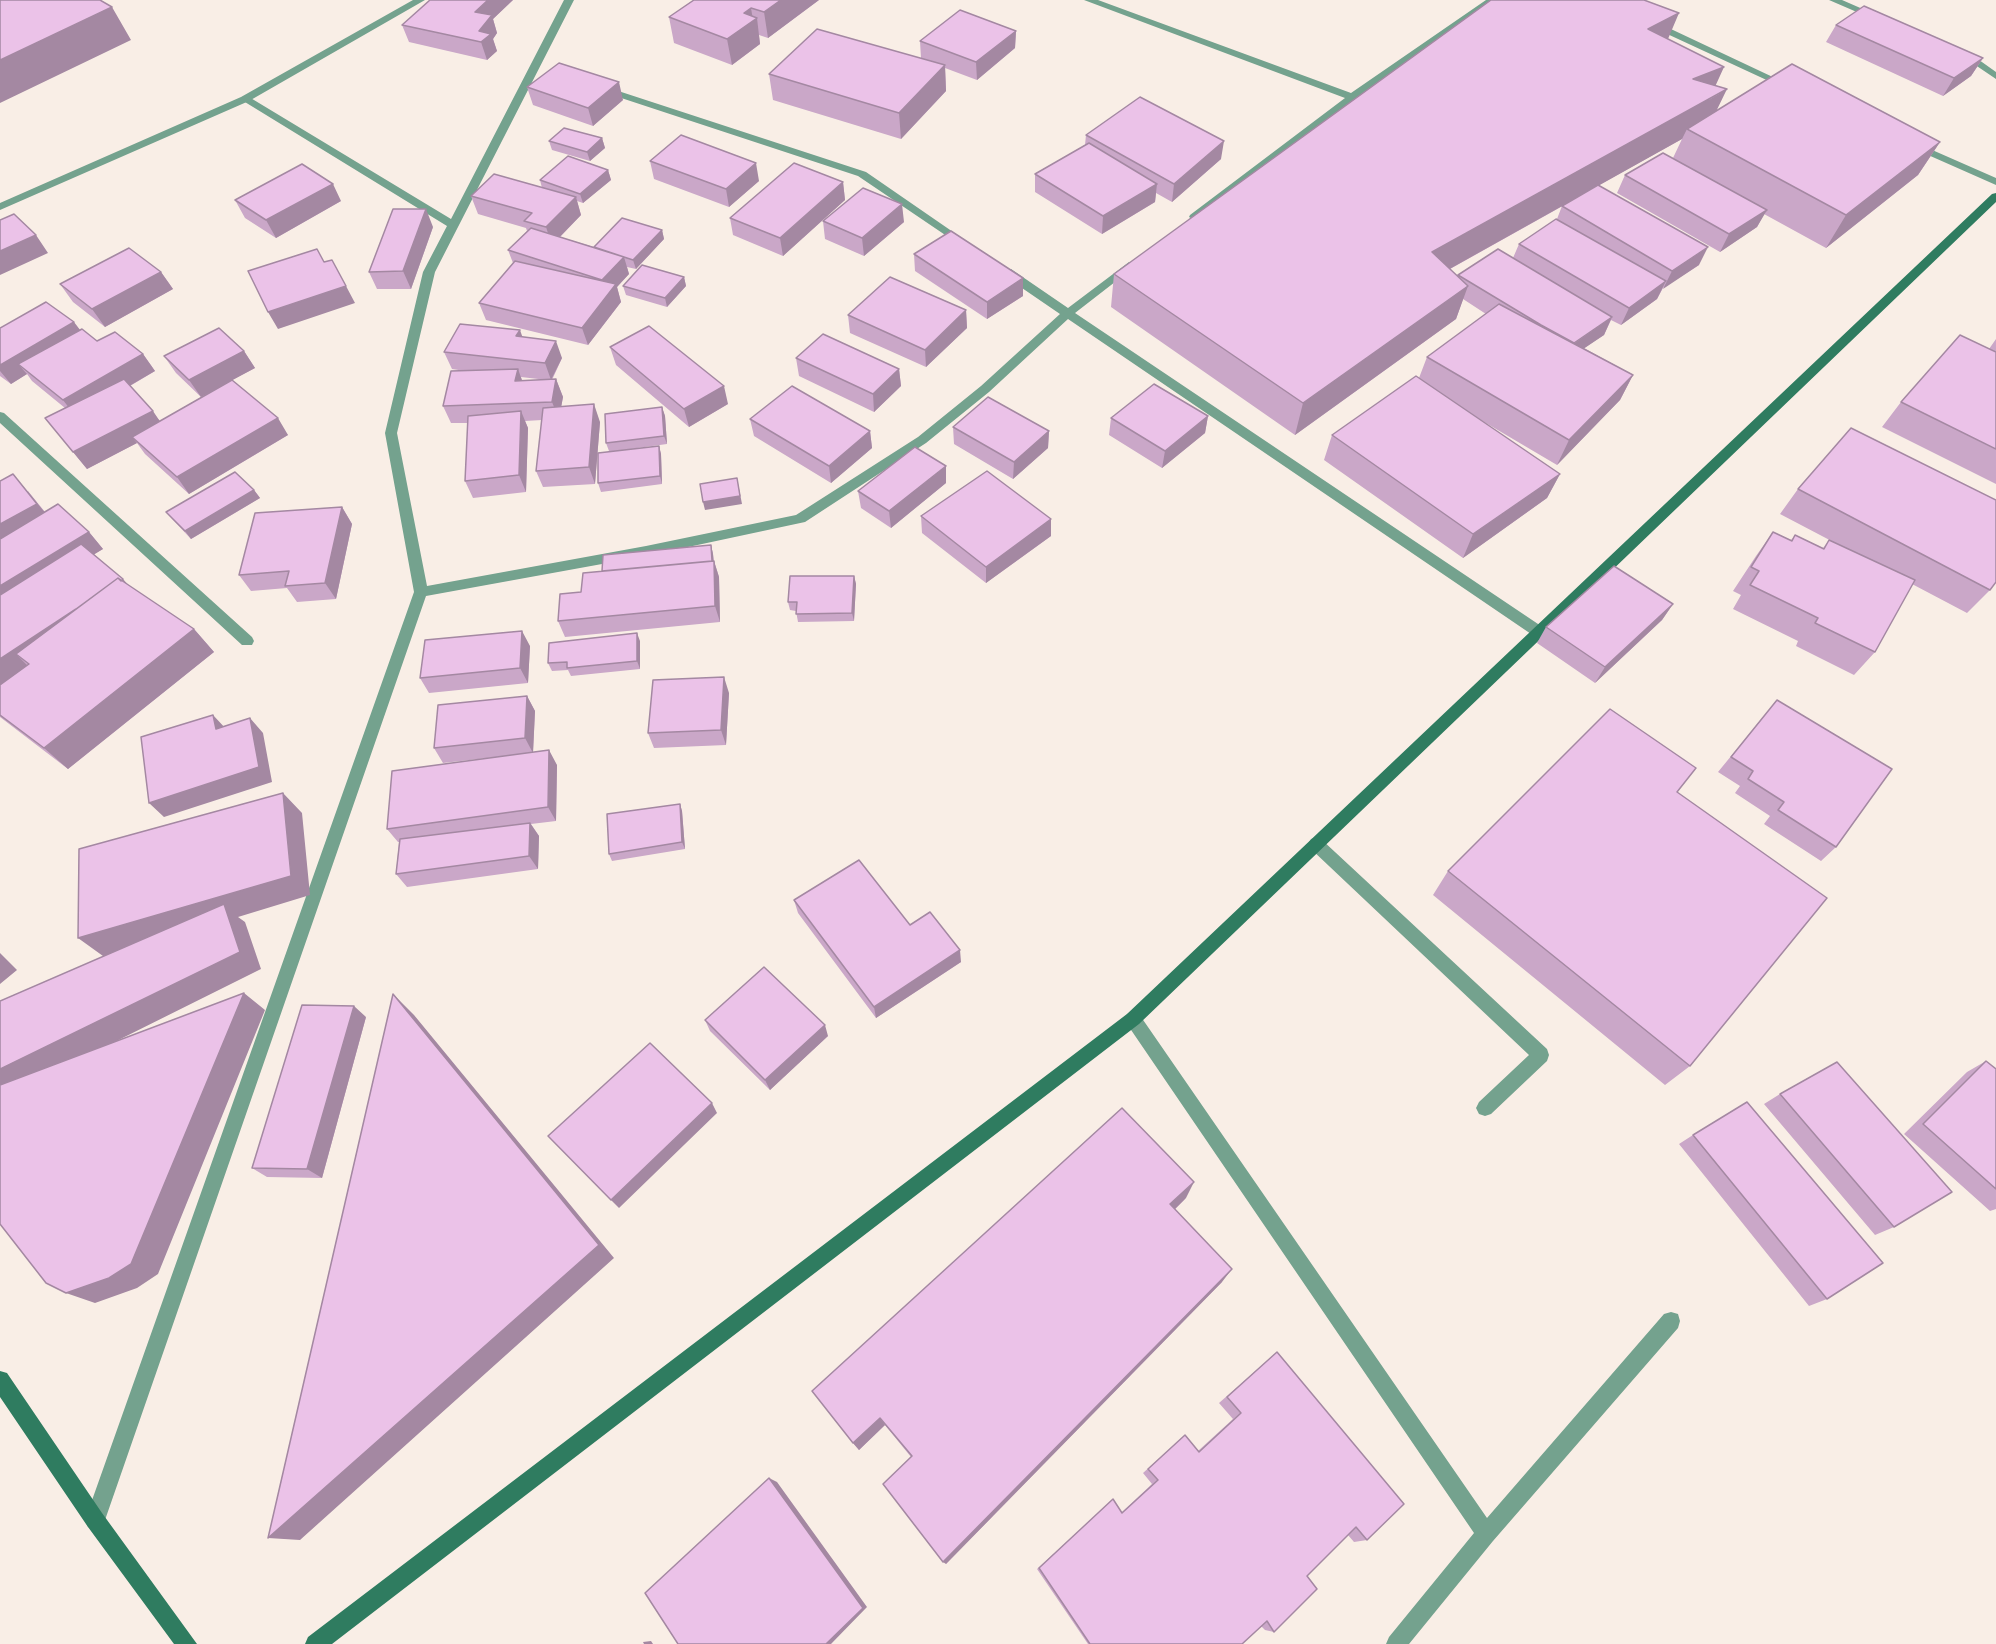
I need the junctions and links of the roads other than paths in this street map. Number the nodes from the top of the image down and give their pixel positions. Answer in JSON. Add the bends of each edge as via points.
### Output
{"nodes":[{"id":1,"x":420,"y":0,"type":"edge"},
{"id":2,"x":569,"y":0,"type":"edge"},
{"id":3,"x":1089,"y":0,"type":"edge"},
{"id":4,"x":1492,"y":0,"type":"edge"},
{"id":5,"x":1834,"y":0,"type":"edge"},
{"id":6,"x":1643,"y":20,"type":"edge"},
{"id":7,"x":1886,"y":21,"type":"edge"},
{"id":8,"x":1948,"y":46,"type":"edge"},
{"id":9,"x":1996,"y":76,"type":"edge"},
{"id":10,"x":591,"y":85,"type":"edge"},
{"id":11,"x":1803,"y":94,"type":"edge"},
{"id":12,"x":1352,"y":97,"type":"junction"},
{"id":13,"x":245,"y":99,"type":"junction"},
{"id":14,"x":1900,"y":138,"type":"edge"},
{"id":15,"x":1996,"y":182,"type":"edge"},
{"id":16,"x":1996,"y":196,"type":"edge"},
{"id":17,"x":0,"y":207,"type":"edge"},
{"id":18,"x":453,"y":225,"type":"junction"},
{"id":19,"x":1181,"y":226,"type":"edge"},
{"id":20,"x":979,"y":253,"type":"edge"},
{"id":21,"x":1134,"y":262,"type":"edge"},
{"id":22,"x":999,"y":266,"type":"edge"},
{"id":23,"x":1068,"y":313,"type":"junction"},
{"id":24,"x":0,"y":416,"type":"edge"},
{"id":25,"x":421,"y":592,"type":"junction"},
{"id":26,"x":1539,"y":632,"type":"junction"},
{"id":27,"x":247,"y":641,"type":"dead end"},
{"id":28,"x":1316,"y":844,"type":"junction"},
{"id":29,"x":1133,"y":1019,"type":"junction"},
{"id":30,"x":1485,"y":1108,"type":"dead end"},
{"id":31,"x":1671,"y":1321,"type":"dead end"},
{"id":32,"x":0,"y":1380,"type":"edge"},
{"id":33,"x":95,"y":1520,"type":"junction"},
{"id":34,"x":1486,"y":1534,"type":"junction"},
{"id":35,"x":187,"y":1644,"type":"edge"},
{"id":36,"x":315,"y":1644,"type":"edge"},
{"id":37,"x":1396,"y":1644,"type":"edge"}],
"edges":[{"from":1,"to":13,"type":"street"},
{"from":2,"to":18,"type":"street","via":[[541,68]]},
{"from":3,"to":12,"type":"street"},
{"from":4,"to":12,"type":"street"},
{"from":5,"to":7,"type":"street"},
{"from":6,"to":11,"type":"street"},
{"from":8,"to":9,"type":"street"},
{"from":10,"to":20,"type":"street","via":[[862,174]]},
{"from":12,"to":19,"type":"street"},
{"from":13,"to":17,"type":"street"},
{"from":13,"to":18,"type":"street"},
{"from":14,"to":15,"type":"street"},
{"from":16,"to":26,"type":"main road"},
{"from":18,"to":25,"type":"street","via":[[429,272],[391,433]]},
{"from":21,"to":23,"type":"street"},
{"from":22,"to":23,"type":"street"},
{"from":23,"to":25,"type":"street","via":[[922,440],[800,519]]},
{"from":23,"to":26,"type":"street"},
{"from":24,"to":27,"type":"street"},
{"from":25,"to":33,"type":"street"},
{"from":26,"to":28,"type":"main road"},
{"from":28,"to":29,"type":"main road"},
{"from":28,"to":30,"type":"street","via":[[1541,1055]]},
{"from":29,"to":34,"type":"street"},
{"from":29,"to":36,"type":"main road"},
{"from":31,"to":34,"type":"street"},
{"from":32,"to":33,"type":"main road"},
{"from":33,"to":35,"type":"main road"},
{"from":34,"to":37,"type":"street"}]}
